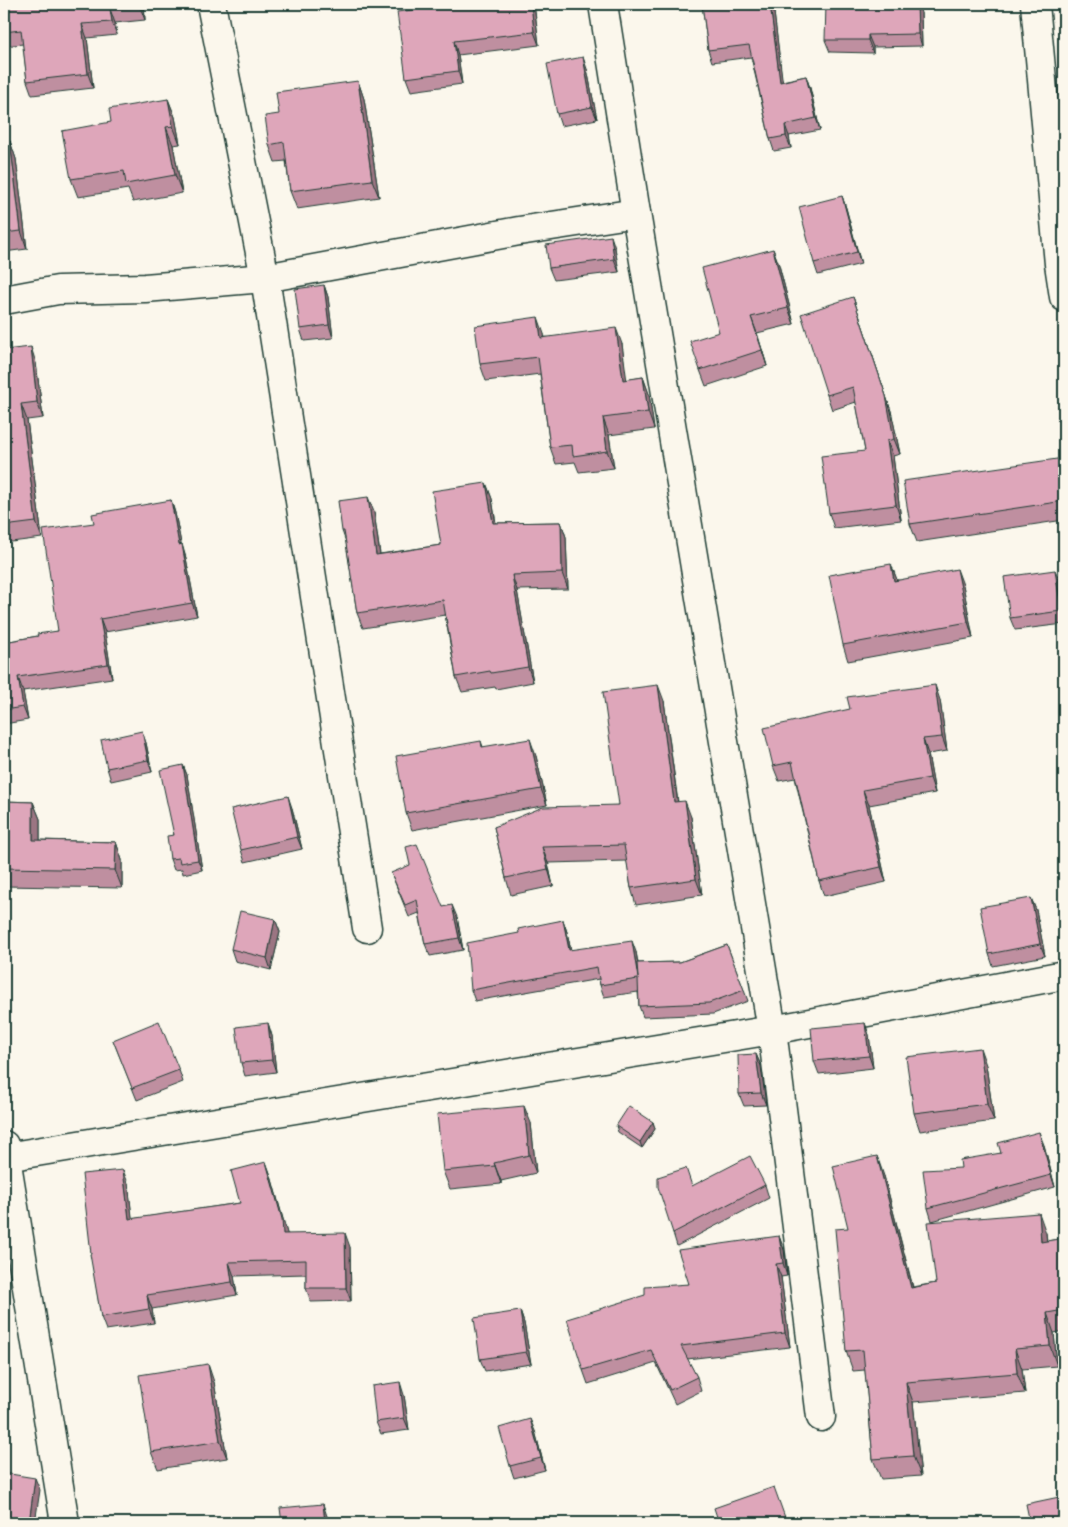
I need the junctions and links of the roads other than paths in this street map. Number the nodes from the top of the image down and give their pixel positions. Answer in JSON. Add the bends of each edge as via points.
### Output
{"nodes":[{"id":1,"x":211,"y":4,"type":"edge"},
{"id":2,"x":603,"y":4,"type":"edge"},
{"id":3,"x":1035,"y":4,"type":"edge"},
{"id":4,"x":636,"y":213,"type":"junction"},
{"id":5,"x":1062,"y":264,"type":"edge"},
{"id":6,"x":265,"y":278,"type":"junction"},
{"id":7,"x":1064,"y":297,"type":"edge"},
{"id":8,"x":4,"y":300,"type":"edge"},
{"id":9,"x":366,"y":928,"type":"dead end"},
{"id":10,"x":1064,"y":975,"type":"edge"},
{"id":11,"x":772,"y":1030,"type":"junction"},
{"id":12,"x":5,"y":1151,"type":"edge"},
{"id":13,"x":822,"y":1417,"type":"dead end"},
{"id":14,"x":65,"y":1523,"type":"edge"}],
"edges":[{"from":1,"to":6,"type":"street"},
{"from":2,"to":4,"type":"street"},
{"from":3,"to":5,"type":"street"},
{"from":4,"to":6,"type":"street"},
{"from":4,"to":11,"type":"street"},
{"from":5,"to":7,"type":"street"},
{"from":6,"to":8,"type":"street","via":[[145,288],[58,290]]},
{"from":6,"to":9,"type":"street"},
{"from":10,"to":11,"type":"street"},
{"from":11,"to":12,"type":"street"},
{"from":11,"to":13,"type":"street"},
{"from":12,"to":14,"type":"street"}]}
